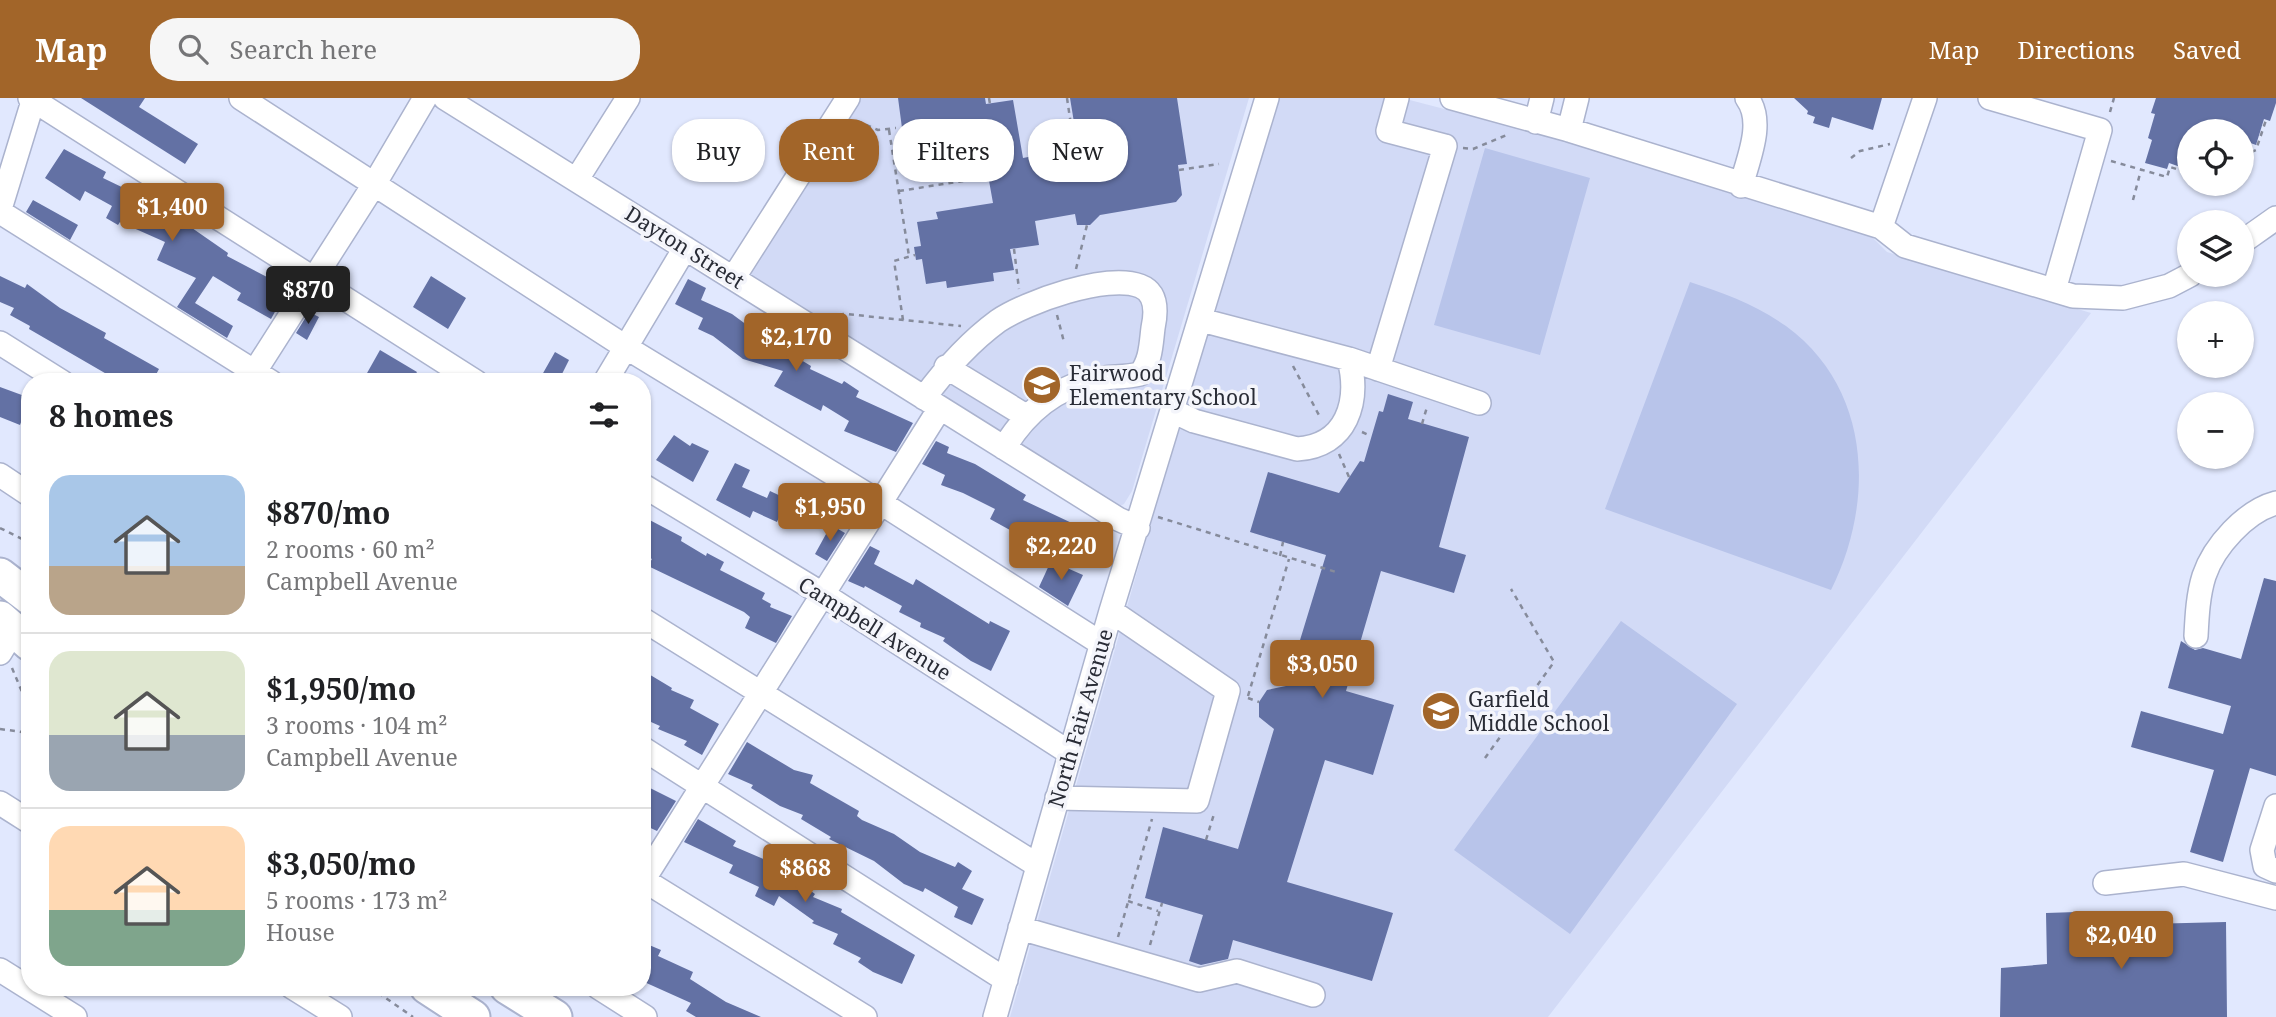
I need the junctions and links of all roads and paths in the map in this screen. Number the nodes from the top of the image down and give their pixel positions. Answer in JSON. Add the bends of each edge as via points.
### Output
{"nodes":[{"id":1,"x":240,"y":98,"type":"edge"},
{"id":2,"x":425,"y":98,"type":"edge"},
{"id":3,"x":446,"y":98,"type":"edge"},
{"id":4,"x":628,"y":98,"type":"edge"},
{"id":5,"x":989,"y":98,"type":"edge"},
{"id":6,"x":1067,"y":98,"type":"edge"},
{"id":7,"x":1267,"y":98,"type":"edge"},
{"id":8,"x":1397,"y":98,"type":"edge"},
{"id":9,"x":1452,"y":98,"type":"edge"},
{"id":10,"x":1542,"y":98,"type":"edge"},
{"id":11,"x":1577,"y":98,"type":"edge"},
{"id":12,"x":1747,"y":98,"type":"edge"},
{"id":13,"x":1925,"y":98,"type":"edge"},
{"id":14,"x":1990,"y":98,"type":"edge"},
{"id":15,"x":2114,"y":98,"type":"edge"},
{"id":16,"x":32,"y":99,"type":"edge"},
{"id":17,"x":989,"y":104,"type":"dead end"},
{"id":18,"x":849,"y":107,"type":"edge"},
{"id":19,"x":1070,"y":119,"type":"edge"},
{"id":20,"x":2108,"y":119,"type":"dead end"},
{"id":21,"x":2266,"y":120,"type":"dead end"},
{"id":22,"x":1536,"y":122,"type":"junction"},
{"id":23,"x":893,"y":129,"type":"edge"},
{"id":24,"x":889,"y":130,"type":"junction"},
{"id":25,"x":1569,"y":130,"type":"junction"},
{"id":26,"x":1900,"y":141,"type":"dead end"},
{"id":27,"x":1446,"y":146,"type":"junction"},
{"id":28,"x":2254,"y":151,"type":"edge"},
{"id":29,"x":1851,"y":158,"type":"dead end"},
{"id":30,"x":2105,"y":159,"type":"dead end"},
{"id":31,"x":1219,"y":164,"type":"dead end"},
{"id":32,"x":2177,"y":169,"type":"edge"},
{"id":33,"x":1179,"y":170,"type":"dead end"},
{"id":34,"x":2141,"y":170,"type":"junction"},
{"id":35,"x":577,"y":179,"type":"junction"},
{"id":36,"x":956,"y":182,"type":"edge"},
{"id":37,"x":375,"y":183,"type":"junction"},
{"id":38,"x":1741,"y":186,"type":"junction"},
{"id":39,"x":899,"y":191,"type":"junction"},
{"id":40,"x":2133,"y":200,"type":"dead end"},
{"id":41,"x":0,"y":210,"type":"edge"},
{"id":42,"x":2276,"y":218,"type":"edge"},
{"id":43,"x":1087,"y":225,"type":"dead end"},
{"id":44,"x":1881,"y":227,"type":"junction"},
{"id":45,"x":2254,"y":234,"type":"edge"},
{"id":46,"x":685,"y":248,"type":"junction"},
{"id":47,"x":1014,"y":249,"type":"dead end"},
{"id":48,"x":915,"y":255,"type":"dead end"},
{"id":49,"x":909,"y":256,"type":"junction"},
{"id":50,"x":734,"y":277,"type":"junction"},
{"id":51,"x":315,"y":278,"type":"junction"},
{"id":52,"x":1073,"y":278,"type":"dead end"},
{"id":53,"x":2177,"y":282,"type":"edge"},
{"id":54,"x":2054,"y":290,"type":"junction"},
{"id":55,"x":1020,"y":296,"type":"dead end"},
{"id":56,"x":1054,"y":305,"type":"dead end"},
{"id":57,"x":823,"y":316,"type":"dead end"},
{"id":58,"x":903,"y":320,"type":"junction"},
{"id":59,"x":1201,"y":320,"type":"junction"},
{"id":60,"x":971,"y":327,"type":"dead end"},
{"id":61,"x":1281,"y":341,"type":"junction"},
{"id":62,"x":1063,"y":342,"type":"dead end"},
{"id":63,"x":0,"y":343,"type":"edge"},
{"id":64,"x":627,"y":348,"type":"junction"},
{"id":65,"x":1349,"y":359,"type":"junction"},
{"id":66,"x":946,"y":368,"type":"junction"},
{"id":67,"x":1378,"y":369,"type":"junction"},
{"id":68,"x":48,"y":373,"type":"edge"},
{"id":69,"x":250,"y":373,"type":"edge"},
{"id":70,"x":261,"y":373,"type":"edge"},
{"id":71,"x":462,"y":373,"type":"edge"},
{"id":72,"x":611,"y":373,"type":"edge"},
{"id":73,"x":932,"y":403,"type":"junction"},
{"id":74,"x":1479,"y":403,"type":"dead end"},
{"id":75,"x":1173,"y":411,"type":"junction"},
{"id":76,"x":1026,"y":416,"type":"junction"},
{"id":77,"x":1326,"y":428,"type":"dead end"},
{"id":78,"x":1359,"y":431,"type":"dead end"},
{"id":79,"x":1371,"y":436,"type":"dead end"},
{"id":80,"x":1004,"y":448,"type":"junction"},
{"id":81,"x":1338,"y":451,"type":"dead end"},
{"id":82,"x":0,"y":475,"type":"edge"},
{"id":83,"x":1349,"y":477,"type":"dead end"},
{"id":84,"x":21,"y":489,"type":"edge"},
{"id":85,"x":651,"y":490,"type":"edge"},
{"id":86,"x":881,"y":503,"type":"junction"},
{"id":87,"x":2276,"y":503,"type":"edge"},
{"id":88,"x":1145,"y":522,"type":"junction"},
{"id":89,"x":0,"y":528,"type":"edge"},
{"id":90,"x":21,"y":538,"type":"edge"},
{"id":91,"x":1283,"y":542,"type":"dead end"},
{"id":92,"x":1279,"y":556,"type":"junction"},
{"id":93,"x":1336,"y":572,"type":"dead end"},
{"id":94,"x":0,"y":575,"type":"edge"},
{"id":95,"x":1511,"y":589,"type":"dead end"},
{"id":96,"x":21,"y":591,"type":"edge"},
{"id":97,"x":824,"y":595,"type":"junction"},
{"id":98,"x":1111,"y":611,"type":"junction"},
{"id":99,"x":651,"y":624,"type":"edge"},
{"id":100,"x":2196,"y":636,"type":"dead end"},
{"id":101,"x":11,"y":642,"type":"edge"},
{"id":102,"x":1102,"y":644,"type":"junction"},
{"id":103,"x":21,"y":678,"type":"edge"},
{"id":104,"x":761,"y":695,"type":"junction"},
{"id":105,"x":1248,"y":698,"type":"dead end"},
{"id":106,"x":1259,"y":702,"type":"dead end"},
{"id":107,"x":0,"y":729,"type":"edge"},
{"id":108,"x":21,"y":732,"type":"edge"},
{"id":109,"x":1070,"y":753,"type":"junction"},
{"id":110,"x":651,"y":754,"type":"edge"},
{"id":111,"x":1485,"y":758,"type":"dead end"},
{"id":112,"x":702,"y":786,"type":"junction"},
{"id":113,"x":1057,"y":798,"type":"junction"},
{"id":114,"x":0,"y":803,"type":"edge"},
{"id":115,"x":2276,"y":806,"type":"edge"},
{"id":116,"x":21,"y":816,"type":"edge"},
{"id":117,"x":1153,"y":816,"type":"dead end"},
{"id":118,"x":1037,"y":865,"type":"junction"},
{"id":119,"x":651,"y":867,"type":"edge"},
{"id":120,"x":2276,"y":871,"type":"edge"},
{"id":121,"x":2105,"y":883,"type":"dead end"},
{"id":122,"x":651,"y":885,"type":"edge"},
{"id":123,"x":2276,"y":898,"type":"edge"},
{"id":124,"x":1128,"y":901,"type":"junction"},
{"id":125,"x":1162,"y":903,"type":"dead end"},
{"id":126,"x":1160,"y":911,"type":"junction"},
{"id":127,"x":1020,"y":928,"type":"junction"},
{"id":128,"x":1112,"y":954,"type":"junction"},
{"id":129,"x":1142,"y":963,"type":"junction"},
{"id":130,"x":0,"y":970,"type":"edge"},
{"id":131,"x":1006,"y":980,"type":"junction"},
{"id":132,"x":21,"y":983,"type":"edge"},
{"id":133,"x":1312,"y":995,"type":"dead end"},
{"id":134,"x":41,"y":996,"type":"edge"},
{"id":135,"x":306,"y":996,"type":"edge"},
{"id":136,"x":383,"y":996,"type":"edge"},
{"id":137,"x":440,"y":996,"type":"edge"},
{"id":138,"x":521,"y":996,"type":"edge"},
{"id":139,"x":612,"y":996,"type":"edge"},
{"id":140,"x":468,"y":1016,"type":"edge"},
{"id":141,"x":75,"y":1017,"type":"edge"},
{"id":142,"x":340,"y":1017,"type":"edge"},
{"id":143,"x":413,"y":1017,"type":"edge"},
{"id":144,"x":555,"y":1017,"type":"edge"},
{"id":145,"x":645,"y":1017,"type":"edge"},
{"id":146,"x":865,"y":1017,"type":"edge"},
{"id":147,"x":995,"y":1017,"type":"edge"}],
"edges":[{"from":1,"to":37,"type":"street"},
{"from":2,"to":37,"type":"street"},
{"from":3,"to":35,"type":"street","name":"Dayton Street"},
{"from":4,"to":35,"type":"street"},
{"from":5,"to":17,"type":"path"},
{"from":6,"to":19,"type":"path"},
{"from":7,"to":59,"type":"street","name":"North Fair Avenue"},
{"from":8,"to":27,"type":"street","via":[[1388,131]]},
{"from":9,"to":22,"type":"street"},
{"from":10,"to":22,"type":"street"},
{"from":11,"to":25,"type":"street"},
{"from":12,"to":38,"type":"street","via":[[1754,108],[1755,128]]},
{"from":13,"to":44,"type":"street"},
{"from":14,"to":54,"type":"street","via":[[2100,130]]},
{"from":15,"to":20,"type":"path"},
{"from":16,"to":41,"type":"street"},
{"from":16,"to":51,"type":"street"},
{"from":18,"to":24,"type":"path","via":[[869,128]]},
{"from":18,"to":50,"type":"street"},
{"from":21,"to":28,"type":"path"},
{"from":22,"to":25,"type":"street"},
{"from":22,"to":27,"type":"path","via":[[1474,149]]},
{"from":23,"to":24,"type":"path"},
{"from":24,"to":39,"type":"path"},
{"from":25,"to":38,"type":"street"},
{"from":26,"to":29,"type":"path","via":[[1860,151]]},
{"from":27,"to":67,"type":"street"},
{"from":30,"to":34,"type":"path"},
{"from":31,"to":33,"type":"path"},
{"from":32,"to":34,"type":"path","via":[[2170,167],[2167,177]]},
{"from":34,"to":40,"type":"path"},
{"from":35,"to":46,"type":"street","name":"Dayton Street"},
{"from":36,"to":39,"type":"path"},
{"from":37,"to":51,"type":"street"},
{"from":37,"to":64,"type":"street"},
{"from":38,"to":44,"type":"street"},
{"from":39,"to":49,"type":"path"},
{"from":41,"to":69,"type":"street"},
{"from":42,"to":45,"type":"street"},
{"from":43,"to":52,"type":"path"},
{"from":44,"to":54,"type":"street","via":[[1905,246]]},
{"from":46,"to":50,"type":"street","name":"Dayton Street"},
{"from":46,"to":64,"type":"street"},
{"from":47,"to":55,"type":"path"},
{"from":48,"to":49,"type":"path"},
{"from":49,"to":58,"type":"path","via":[[894,261]]},
{"from":50,"to":73,"type":"street","name":"Dayton Street"},
{"from":51,"to":70,"type":"street"},
{"from":51,"to":71,"type":"street"},
{"from":53,"to":54,"type":"street","via":[[2123,298],[2073,296]]},
{"from":56,"to":62,"type":"path"},
{"from":57,"to":58,"type":"path"},
{"from":58,"to":60,"type":"path"},
{"from":59,"to":61,"type":"street"},
{"from":59,"to":75,"type":"street","name":"North Fair Avenue"},
{"from":61,"to":65,"type":"street"},
{"from":61,"to":77,"type":"path"},
{"from":63,"to":68,"type":"street"},
{"from":64,"to":72,"type":"street"},
{"from":64,"to":86,"type":"street"},
{"from":65,"to":67,"type":"street"},
{"from":65,"to":75,"type":"street","via":[[1355,380],[1353,402],[1343,424],[1314,448],[1297,449]]},
{"from":66,"to":73,"type":"street"},
{"from":66,"to":76,"type":"street"},
{"from":66,"to":76,"type":"street","via":[[999,320],[1051,295],[1093,286],[1141,286],[1156,314],[1147,366],[1140,374],[1090,380]]},
{"from":67,"to":74,"type":"street"},
{"from":73,"to":80,"type":"street","name":"Dayton Street"},
{"from":73,"to":86,"type":"street"},
{"from":75,"to":88,"type":"street","name":"North Fair Avenue"},
{"from":76,"to":80,"type":"street"},
{"from":78,"to":79,"type":"path"},
{"from":80,"to":88,"type":"street","name":"Dayton Street"},
{"from":81,"to":83,"type":"path"},
{"from":82,"to":84,"type":"street"},
{"from":85,"to":97,"type":"street","name":"Campbell Avenue"},
{"from":86,"to":97,"type":"street"},
{"from":86,"to":102,"type":"street"},
{"from":87,"to":100,"type":"street","via":[[2262,507],[2235,529],[2213,556],[2204,576]]},
{"from":88,"to":92,"type":"path"},
{"from":88,"to":98,"type":"street","name":"North Fair Avenue"},
{"from":89,"to":90,"type":"path"},
{"from":91,"to":92,"type":"path"},
{"from":92,"to":93,"type":"path"},
{"from":94,"to":96,"type":"highway"},
{"from":95,"to":111,"type":"path","via":[[1554,663]]},
{"from":97,"to":104,"type":"street"},
{"from":97,"to":109,"type":"street","name":"Campbell Avenue"},
{"from":98,"to":102,"type":"street","name":"North Fair Avenue"},
{"from":98,"to":113,"type":"street","via":[[1228,691],[1197,801]]},
{"from":99,"to":104,"type":"street"},
{"from":101,"to":103,"type":"path"},
{"from":102,"to":109,"type":"street","name":"North Fair Avenue"},
{"from":104,"to":112,"type":"street"},
{"from":104,"to":118,"type":"street"},
{"from":105,"to":106,"type":"path"},
{"from":107,"to":108,"type":"path"},
{"from":109,"to":113,"type":"street","name":"North Fair Avenue"},
{"from":110,"to":112,"type":"street"},
{"from":112,"to":119,"type":"street"},
{"from":112,"to":131,"type":"street"},
{"from":113,"to":118,"type":"street","name":"North Fair Avenue"},
{"from":114,"to":116,"type":"street"},
{"from":115,"to":120,"type":"street","via":[[2262,850],[2265,866]]},
{"from":117,"to":124,"type":"path"},
{"from":118,"to":127,"type":"street","name":"North Fair Avenue"},
{"from":121,"to":123,"type":"street","via":[[2184,874]]},
{"from":122,"to":146,"type":"street"},
{"from":124,"to":126,"type":"path"},
{"from":124,"to":128,"type":"path"},
{"from":125,"to":126,"type":"path"},
{"from":126,"to":129,"type":"path"},
{"from":127,"to":128,"type":"street"},
{"from":127,"to":131,"type":"street","name":"North Fair Avenue"},
{"from":128,"to":129,"type":"street"},
{"from":129,"to":133,"type":"street","via":[[1199,980],[1237,971]]},
{"from":130,"to":132,"type":"street"},
{"from":131,"to":147,"type":"street","name":"North Fair Avenue"},
{"from":134,"to":141,"type":"street"},
{"from":135,"to":142,"type":"street"},
{"from":136,"to":143,"type":"path"},
{"from":137,"to":140,"type":"highway"},
{"from":138,"to":144,"type":"highway"},
{"from":139,"to":145,"type":"street"}]}
